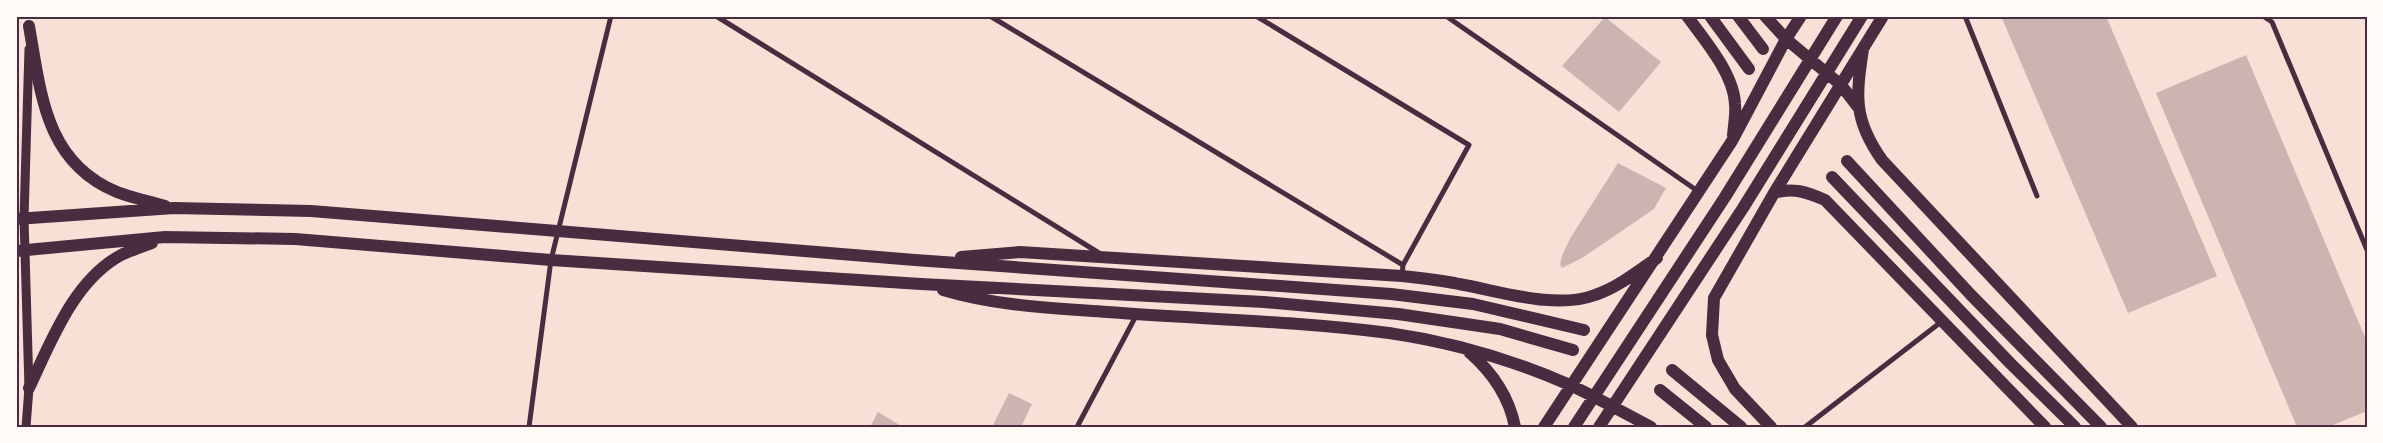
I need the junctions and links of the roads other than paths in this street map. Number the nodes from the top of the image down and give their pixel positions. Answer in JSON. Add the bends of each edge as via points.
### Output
{"nodes":[{"id":1,"x":612,"y":16,"type":"edge"},
{"id":2,"x":716,"y":16,"type":"edge"},
{"id":3,"x":990,"y":16,"type":"edge"},
{"id":4,"x":1256,"y":16,"type":"edge"},
{"id":5,"x":1446,"y":16,"type":"edge"},
{"id":6,"x":1687,"y":16,"type":"edge"},
{"id":7,"x":1710,"y":16,"type":"edge"},
{"id":8,"x":1738,"y":16,"type":"edge"},
{"id":9,"x":1765,"y":16,"type":"edge"},
{"id":10,"x":1801,"y":16,"type":"edge"},
{"id":11,"x":1837,"y":16,"type":"edge"},
{"id":12,"x":1862,"y":16,"type":"edge"},
{"id":13,"x":1883,"y":16,"type":"edge"},
{"id":14,"x":1965,"y":16,"type":"edge"},
{"id":15,"x":2263,"y":16,"type":"edge"},
{"id":16,"x":29,"y":21,"type":"edge"},
{"id":17,"x":1786,"y":39,"type":"junction"},
{"id":18,"x":1763,"y":49,"type":"dead end"},
{"id":19,"x":1863,"y":49,"type":"junction"},
{"id":20,"x":1749,"y":69,"type":"dead end"},
{"id":21,"x":1840,"y":85,"type":"junction"},
{"id":22,"x":1858,"y":107,"type":"junction"},
{"id":23,"x":1732,"y":142,"type":"junction"},
{"id":24,"x":1847,"y":161,"type":"dead end"},
{"id":25,"x":1832,"y":177,"type":"dead end"},
{"id":26,"x":1699,"y":192,"type":"junction"},
{"id":27,"x":1774,"y":193,"type":"junction"},
{"id":28,"x":2036,"y":196,"type":"dead end"},
{"id":29,"x":174,"y":208,"type":"junction"},
{"id":30,"x":20,"y":219,"type":"edge"},
{"id":31,"x":557,"y":230,"type":"junction"},
{"id":32,"x":166,"y":237,"type":"junction"},
{"id":33,"x":21,"y":250,"type":"edge"},
{"id":34,"x":2367,"y":250,"type":"edge"},
{"id":35,"x":1106,"y":257,"type":"junction"},
{"id":36,"x":1657,"y":258,"type":"junction"},
{"id":37,"x":551,"y":260,"type":"junction"},
{"id":38,"x":915,"y":260,"type":"junction"},
{"id":39,"x":1402,"y":271,"type":"junction"},
{"id":40,"x":921,"y":284,"type":"junction"},
{"id":41,"x":1137,"y":314,"type":"junction"},
{"id":42,"x":1943,"y":320,"type":"junction"},
{"id":43,"x":1584,"y":330,"type":"dead end"},
{"id":44,"x":1465,"y":348,"type":"junction"},
{"id":45,"x":1573,"y":350,"type":"dead end"},
{"id":46,"x":1672,"y":370,"type":"dead end"},
{"id":47,"x":1571,"y":386,"type":"junction"},
{"id":48,"x":28,"y":388,"type":"junction"},
{"id":49,"x":1660,"y":390,"type":"dead end"},
{"id":50,"x":26,"y":427,"type":"edge"},
{"id":51,"x":529,"y":427,"type":"edge"},
{"id":52,"x":1077,"y":427,"type":"edge"},
{"id":53,"x":1515,"y":427,"type":"edge"},
{"id":54,"x":1544,"y":427,"type":"edge"},
{"id":55,"x":1574,"y":427,"type":"edge"},
{"id":56,"x":1599,"y":427,"type":"edge"},
{"id":57,"x":1651,"y":427,"type":"edge"},
{"id":58,"x":1706,"y":427,"type":"edge"},
{"id":59,"x":1741,"y":427,"type":"edge"},
{"id":60,"x":1771,"y":427,"type":"edge"},
{"id":61,"x":1805,"y":427,"type":"edge"},
{"id":62,"x":2045,"y":427,"type":"edge"},
{"id":63,"x":2075,"y":427,"type":"edge"},
{"id":64,"x":2101,"y":427,"type":"edge"},
{"id":65,"x":2132,"y":427,"type":"edge"}],
"edges":[{"from":1,"to":31,"type":"street"},
{"from":2,"to":35,"type":"street"},
{"from":3,"to":39,"type":"street"},
{"from":4,"to":39,"type":"street","via":[[1468,145]]},
{"from":5,"to":26,"type":"street"},
{"from":6,"to":23,"type":"main road","via":[[1725,72],[1732,88],[1735,104]]},
{"from":7,"to":20,"type":"main road"},
{"from":8,"to":18,"type":"main road"},
{"from":9,"to":17,"type":"main road"},
{"from":10,"to":17,"type":"main road"},
{"from":11,"to":55,"type":"main road","via":[[1725,197]]},
{"from":12,"to":56,"type":"main road","via":[[1743,208]]},
{"from":13,"to":19,"type":"main road"},
{"from":14,"to":28,"type":"street"},
{"from":15,"to":34,"type":"street","via":[[2272,22]]},
{"from":16,"to":29,"type":"main road","via":[[43,102],[50,126],[62,149],[92,179],[118,192]]},
{"from":16,"to":30,"type":"street"},
{"from":17,"to":21,"type":"main road"},
{"from":17,"to":23,"type":"main road"},
{"from":19,"to":21,"type":"main road"},
{"from":19,"to":22,"type":"main road"},
{"from":21,"to":22,"type":"main road"},
{"from":21,"to":27,"type":"main road"},
{"from":22,"to":65,"type":"main road","via":[[1867,135],[1882,160]]},
{"from":23,"to":26,"type":"main road"},
{"from":24,"to":64,"type":"main road"},
{"from":25,"to":63,"type":"main road"},
{"from":26,"to":36,"type":"main road"},
{"from":27,"to":42,"type":"main road","via":[[1806,191],[1825,200]]},
{"from":27,"to":60,"type":"main road","via":[[1722,282],[1714,298],[1711,315],[1718,360],[1735,389]]},
{"from":29,"to":30,"type":"main road"},
{"from":29,"to":31,"type":"main road","via":[[311,212]]},
{"from":30,"to":33,"type":"street"},
{"from":31,"to":37,"type":"street"},
{"from":31,"to":38,"type":"main road"},
{"from":32,"to":33,"type":"main road"},
{"from":32,"to":37,"type":"main road","via":[[295,238]]},
{"from":32,"to":48,"type":"main road","via":[[122,255],[88,285],[71,307]]},
{"from":33,"to":48,"type":"street"},
{"from":35,"to":38,"type":"main road","via":[[1020,252]]},
{"from":35,"to":39,"type":"main road"},
{"from":36,"to":39,"type":"main road","via":[[1619,285],[1593,296],[1567,301],[1530,297]]},
{"from":36,"to":47,"type":"main road"},
{"from":37,"to":40,"type":"main road"},
{"from":37,"to":51,"type":"street"},
{"from":38,"to":43,"type":"main road","via":[[1391,294],[1473,304]]},
{"from":40,"to":41,"type":"main road","via":[[1010,304]]},
{"from":40,"to":45,"type":"main road","via":[[1255,302],[1398,314],[1500,329]]},
{"from":41,"to":44,"type":"main road","via":[[1354,329]]},
{"from":41,"to":52,"type":"street"},
{"from":42,"to":61,"type":"street"},
{"from":42,"to":62,"type":"main road"},
{"from":44,"to":47,"type":"main road"},
{"from":44,"to":53,"type":"main road","via":[[1500,386]]},
{"from":46,"to":59,"type":"main road"},
{"from":47,"to":54,"type":"main road"},
{"from":47,"to":57,"type":"main road"},
{"from":48,"to":50,"type":"street"},
{"from":49,"to":58,"type":"main road"}]}
